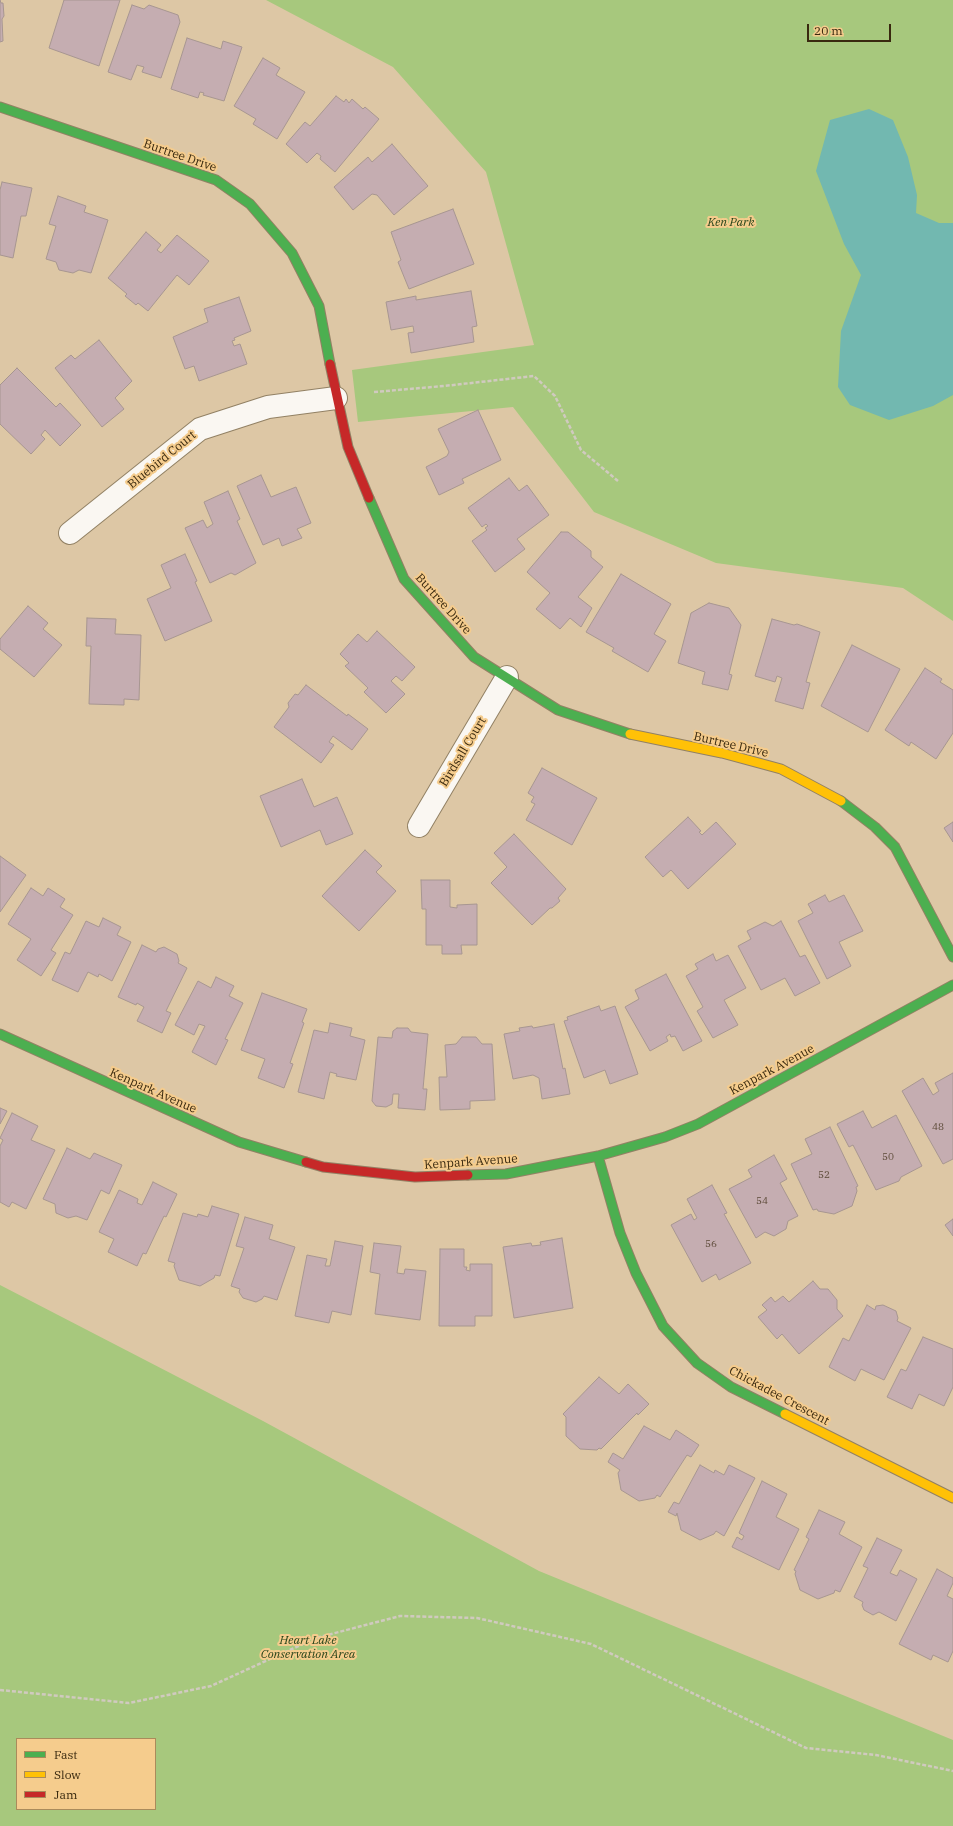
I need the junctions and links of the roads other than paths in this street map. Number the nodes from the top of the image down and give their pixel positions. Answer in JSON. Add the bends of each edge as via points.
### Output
{"nodes":[{"id":1,"x":0,"y":107,"type":"edge"},
{"id":2,"x":336,"y":398,"type":"junction"},
{"id":3,"x":70,"y":534,"type":"dead end"},
{"id":4,"x":507,"y":678,"type":"junction"},
{"id":5,"x":419,"y":826,"type":"dead end"},
{"id":6,"x":953,"y":957,"type":"edge"},
{"id":7,"x":953,"y":985,"type":"edge"},
{"id":8,"x":0,"y":1034,"type":"edge"},
{"id":9,"x":598,"y":1156,"type":"junction"},
{"id":10,"x":953,"y":1498,"type":"edge"}],
"edges":[{"from":1,"to":2,"type":"street","name":"Burtree Drive","via":[[216,180],[250,204],[292,252],[319,306]]},
{"from":2,"to":3,"type":"street","name":"Bluebird Court","via":[[268,407],[200,429]]},
{"from":2,"to":4,"type":"street","name":"Burtree Drive","via":[[348,447],[404,579],[474,657]]},
{"from":4,"to":5,"type":"street","name":"Birdsall Court"},
{"from":4,"to":6,"type":"street","name":"Burtree Drive","via":[[558,710],[637,737],[722,753],[781,769],[834,796],[875,827],[895,847]]},
{"from":7,"to":9,"type":"street","name":"Kenpark Avenue","via":[[698,1124],[665,1137]]},
{"from":8,"to":9,"type":"street","name":"Kenpark Avenue","via":[[239,1142],[323,1167],[414,1177],[506,1174]]},
{"from":9,"to":10,"type":"street","name":"Chickadee Crescent","via":[[620,1233],[636,1273],[663,1326],[697,1363],[731,1387]]}]}
